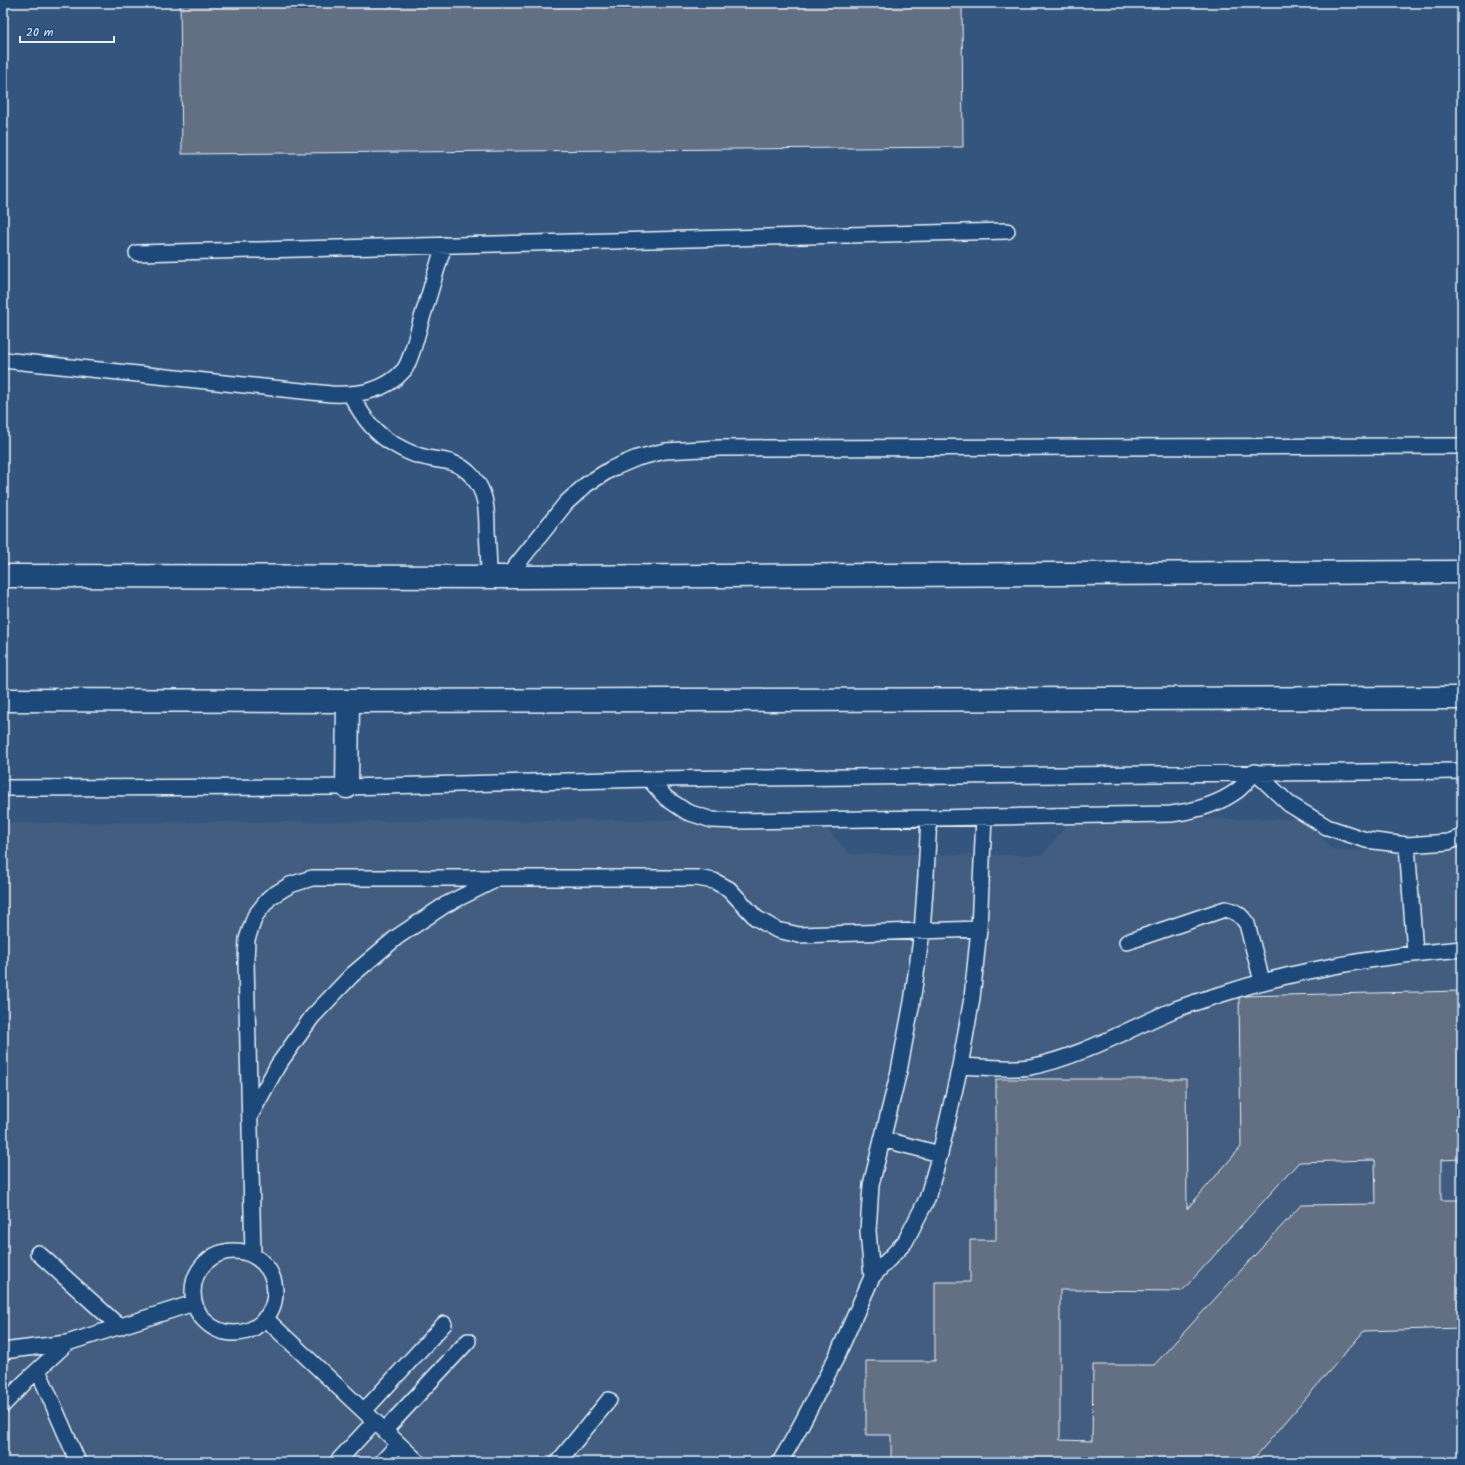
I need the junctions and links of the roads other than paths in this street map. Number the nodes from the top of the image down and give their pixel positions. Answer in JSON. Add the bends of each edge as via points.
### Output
{"nodes":[{"id":1,"x":1007,"y":232,"type":"dead end"},
{"id":2,"x":444,"y":245,"type":"junction"},
{"id":3,"x":137,"y":253,"type":"dead end"},
{"id":4,"x":3,"y":360,"type":"edge"},
{"id":5,"x":351,"y":395,"type":"junction"},
{"id":6,"x":1462,"y":446,"type":"edge"},
{"id":7,"x":1462,"y":572,"type":"edge"},
{"id":8,"x":3,"y":576,"type":"edge"},
{"id":9,"x":498,"y":577,"type":"junction"},
{"id":10,"x":1462,"y":698,"type":"edge"},
{"id":11,"x":3,"y":700,"type":"edge"},
{"id":12,"x":348,"y":701,"type":"junction"},
{"id":13,"x":1462,"y":771,"type":"edge"},
{"id":14,"x":1255,"y":772,"type":"junction"},
{"id":15,"x":649,"y":779,"type":"junction"},
{"id":16,"x":347,"y":787,"type":"junction"},
{"id":17,"x":3,"y":788,"type":"edge"},
{"id":18,"x":929,"y":818,"type":"junction"},
{"id":19,"x":984,"y":818,"type":"junction"},
{"id":20,"x":1462,"y":837,"type":"edge"},
{"id":21,"x":1407,"y":845,"type":"junction"},
{"id":22,"x":498,"y":879,"type":"junction"},
{"id":23,"x":979,"y":929,"type":"junction"},
{"id":24,"x":922,"y":932,"type":"junction"},
{"id":25,"x":1127,"y":942,"type":"dead end"},
{"id":26,"x":1462,"y":949,"type":"edge"},
{"id":27,"x":1415,"y":953,"type":"junction"},
{"id":28,"x":1262,"y":981,"type":"junction"},
{"id":29,"x":960,"y":1066,"type":"junction"},
{"id":30,"x":250,"y":1117,"type":"junction"},
{"id":31,"x":882,"y":1139,"type":"junction"},
{"id":32,"x":940,"y":1154,"type":"junction"},
{"id":33,"x":38,"y":1253,"type":"dead end"},
{"id":34,"x":253,"y":1254,"type":"junction"},
{"id":35,"x":872,"y":1277,"type":"junction"},
{"id":36,"x":194,"y":1303,"type":"junction"},
{"id":37,"x":265,"y":1318,"type":"junction"},
{"id":38,"x":444,"y":1324,"type":"dead end"},
{"id":39,"x":120,"y":1327,"type":"junction"},
{"id":40,"x":468,"y":1341,"type":"dead end"},
{"id":41,"x":67,"y":1344,"type":"junction"},
{"id":42,"x":3,"y":1351,"type":"edge"},
{"id":43,"x":38,"y":1370,"type":"junction"},
{"id":44,"x":609,"y":1400,"type":"dead end"},
{"id":45,"x":3,"y":1405,"type":"edge"},
{"id":46,"x":364,"y":1411,"type":"junction"},
{"id":47,"x":380,"y":1426,"type":"junction"},
{"id":48,"x":399,"y":1444,"type":"junction"},
{"id":49,"x":78,"y":1462,"type":"edge"},
{"id":50,"x":337,"y":1462,"type":"edge"},
{"id":51,"x":382,"y":1462,"type":"edge"},
{"id":52,"x":418,"y":1462,"type":"edge"},
{"id":53,"x":558,"y":1462,"type":"edge"},
{"id":54,"x":780,"y":1462,"type":"edge"}],
"edges":[{"from":1,"to":2,"type":"lane"},
{"from":2,"to":3,"type":"lane"},
{"from":2,"to":5,"type":"lane","via":[[404,370],[389,383],[371,392]]},
{"from":4,"to":5,"type":"lane"},
{"from":5,"to":9,"type":"lane","via":[[359,410],[382,437],[416,454],[453,463],[472,476],[484,497]]},
{"from":6,"to":9,"type":"lane","via":[[728,448],[665,451],[624,463],[587,484],[566,503]]},
{"from":7,"to":9,"type":"main road"},
{"from":8,"to":9,"type":"main road"},
{"from":10,"to":12,"type":"main road"},
{"from":11,"to":12,"type":"main road"},
{"from":12,"to":16,"type":"main road"},
{"from":13,"to":14,"type":"lane"},
{"from":14,"to":15,"type":"lane"},
{"from":14,"to":19,"type":"lane","via":[[1238,790],[1218,802],[1195,811],[1171,814]]},
{"from":14,"to":21,"type":"lane","via":[[1289,804],[1327,827],[1366,840]]},
{"from":15,"to":16,"type":"lane"},
{"from":15,"to":18,"type":"lane","via":[[666,798],[687,812],[712,820]]},
{"from":16,"to":17,"type":"lane"},
{"from":18,"to":19,"type":"lane"},
{"from":18,"to":24,"type":"lane"},
{"from":19,"to":23,"type":"lane"},
{"from":20,"to":21,"type":"lane","via":[[1448,842]]},
{"from":21,"to":27,"type":"lane"},
{"from":22,"to":24,"type":"lane","via":[[697,878],[714,881],[729,889],[756,918],[776,930],[799,935]]},
{"from":22,"to":30,"type":"lane","via":[[439,909],[397,937],[352,974],[308,1023],[278,1065]]},
{"from":22,"to":30,"type":"lane","via":[[312,878],[290,885],[270,897],[255,916],[247,939]]},
{"from":23,"to":24,"type":"lane"},
{"from":23,"to":29,"type":"lane","via":[[972,998]]},
{"from":24,"to":31,"type":"lane","via":[[911,1009]]},
{"from":25,"to":28,"type":"lane","via":[[1225,909],[1234,911],[1242,916],[1247,924]]},
{"from":26,"to":27,"type":"lane"},
{"from":27,"to":28,"type":"lane","via":[[1326,967]]},
{"from":28,"to":29,"type":"lane","via":[[1177,1009],[1123,1034],[1052,1061],[1029,1067]]},
{"from":29,"to":32,"type":"lane"},
{"from":30,"to":34,"type":"lane"},
{"from":31,"to":32,"type":"lane"},
{"from":31,"to":35,"type":"lane","via":[[871,1185],[868,1223]]},
{"from":32,"to":35,"type":"lane","via":[[927,1199],[905,1242]]},
{"from":33,"to":39,"type":"lane"},
{"from":34,"to":36,"type":"lane","via":[[240,1250],[226,1250],[213,1255],[202,1264],[195,1276],[192,1289]]},
{"from":34,"to":37,"type":"lane","via":[[264,1263],[275,1287],[274,1301]]},
{"from":35,"to":54,"type":"lane","via":[[836,1358]]},
{"from":36,"to":37,"type":"lane","via":[[209,1325],[221,1332],[248,1331]]},
{"from":36,"to":39,"type":"lane"},
{"from":37,"to":46,"type":"lane"},
{"from":38,"to":46,"type":"lane"},
{"from":39,"to":41,"type":"lane"},
{"from":40,"to":47,"type":"lane"},
{"from":41,"to":42,"type":"lane"},
{"from":41,"to":43,"type":"lane"},
{"from":43,"to":45,"type":"lane"},
{"from":43,"to":49,"type":"lane"},
{"from":44,"to":53,"type":"lane"},
{"from":46,"to":47,"type":"lane"},
{"from":47,"to":48,"type":"lane"},
{"from":47,"to":50,"type":"lane"},
{"from":48,"to":51,"type":"lane"},
{"from":48,"to":52,"type":"lane"}]}
